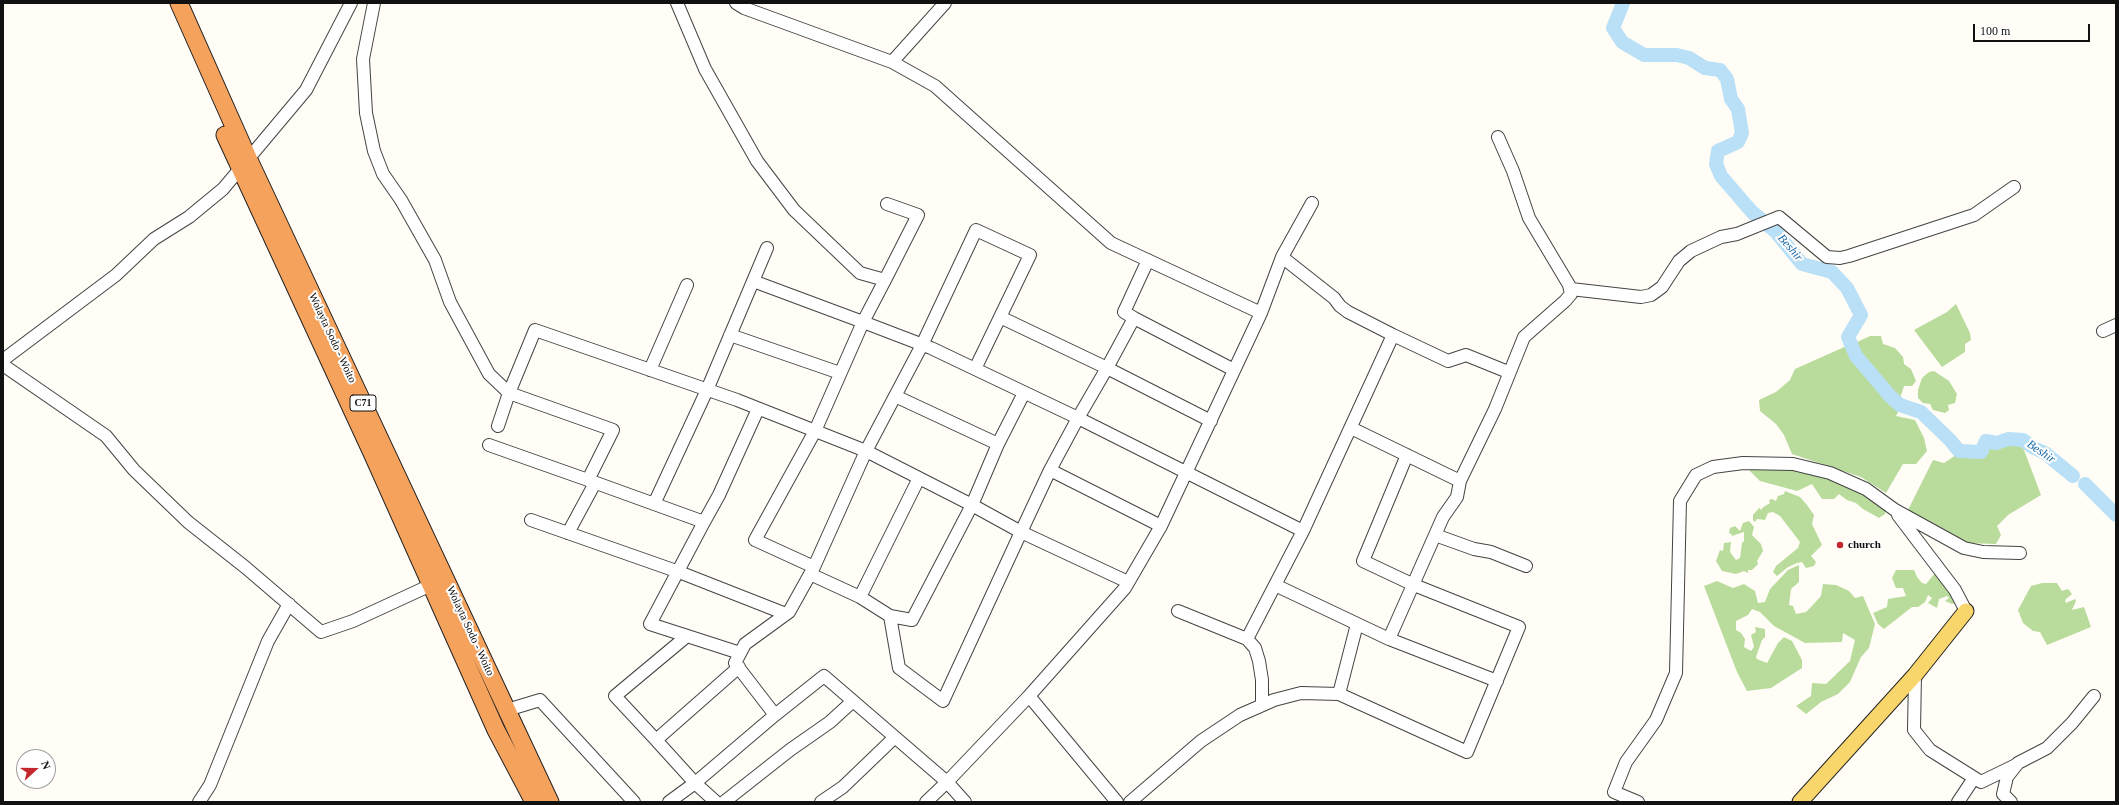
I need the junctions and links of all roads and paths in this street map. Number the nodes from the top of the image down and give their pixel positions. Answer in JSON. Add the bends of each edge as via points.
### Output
{"nodes":[{"id":1,"x":168,"y":3,"type":"edge"},
{"id":2,"x":179,"y":3,"type":"edge"},
{"id":3,"x":351,"y":3,"type":"edge"},
{"id":4,"x":374,"y":3,"type":"edge"},
{"id":5,"x":677,"y":3,"type":"edge"},
{"id":6,"x":736,"y":3,"type":"edge"},
{"id":7,"x":945,"y":3,"type":"edge"},
{"id":8,"x":892,"y":62,"type":"junction"},
{"id":9,"x":1498,"y":137,"type":"dead end"},
{"id":10,"x":244,"y":163,"type":"junction"},
{"id":11,"x":2014,"y":187,"type":"dead end"},
{"id":12,"x":1312,"y":203,"type":"dead end"},
{"id":13,"x":887,"y":204,"type":"dead end"},
{"id":14,"x":767,"y":248,"type":"dead end"},
{"id":15,"x":1282,"y":257,"type":"junction"},
{"id":16,"x":1148,"y":260,"type":"junction"},
{"id":17,"x":885,"y":280,"type":"junction"},
{"id":18,"x":753,"y":281,"type":"junction"},
{"id":19,"x":687,"y":285,"type":"dead end"},
{"id":20,"x":1571,"y":289,"type":"junction"},
{"id":21,"x":1261,"y":313,"type":"junction"},
{"id":22,"x":1000,"y":317,"type":"junction"},
{"id":23,"x":1134,"y":318,"type":"junction"},
{"id":24,"x":863,"y":322,"type":"junction"},
{"id":25,"x":2116,"y":325,"type":"edge"},
{"id":26,"x":2103,"y":331,"type":"dead end"},
{"id":27,"x":730,"y":335,"type":"junction"},
{"id":28,"x":1394,"y":336,"type":"junction"},
{"id":29,"x":922,"y":345,"type":"junction"},
{"id":30,"x":3,"y":360,"type":"edge"},
{"id":31,"x":3,"y":365,"type":"edge"},
{"id":32,"x":1107,"y":368,"type":"junction"},
{"id":33,"x":975,"y":369,"type":"junction"},
{"id":34,"x":650,"y":370,"type":"junction"},
{"id":35,"x":1234,"y":370,"type":"junction"},
{"id":36,"x":1508,"y":372,"type":"junction"},
{"id":37,"x":840,"y":373,"type":"junction"},
{"id":38,"x":706,"y":390,"type":"junction"},
{"id":39,"x":509,"y":392,"type":"junction"},
{"id":40,"x":1024,"y":392,"type":"junction"},
{"id":41,"x":895,"y":396,"type":"junction"},
{"id":42,"x":758,"y":409,"type":"junction"},
{"id":43,"x":1078,"y":418,"type":"junction"},
{"id":44,"x":1210,"y":421,"type":"junction"},
{"id":45,"x":498,"y":426,"type":"dead end"},
{"id":46,"x":1351,"y":428,"type":"junction"},
{"id":47,"x":815,"y":431,"type":"junction"},
{"id":48,"x":998,"y":444,"type":"junction"},
{"id":49,"x":489,"y":445,"type":"dead end"},
{"id":50,"x":866,"y":451,"type":"junction"},
{"id":51,"x":1407,"y":455,"type":"junction"},
{"id":52,"x":1050,"y":470,"type":"junction"},
{"id":53,"x":1186,"y":473,"type":"junction"},
{"id":54,"x":919,"y":478,"type":"junction"},
{"id":55,"x":592,"y":481,"type":"junction"},
{"id":56,"x":1460,"y":481,"type":"junction"},
{"id":57,"x":654,"y":504,"type":"junction"},
{"id":58,"x":972,"y":505,"type":"junction"},
{"id":59,"x":1895,"y":510,"type":"junction"},
{"id":60,"x":531,"y":520,"type":"dead end"},
{"id":61,"x":704,"y":522,"type":"junction"},
{"id":62,"x":1161,"y":526,"type":"junction"},
{"id":63,"x":1303,"y":531,"type":"junction"},
{"id":64,"x":1021,"y":532,"type":"junction"},
{"id":65,"x":568,"y":533,"type":"junction"},
{"id":66,"x":1435,"y":535,"type":"junction"},
{"id":67,"x":2020,"y":554,"type":"dead end"},
{"id":68,"x":1526,"y":566,"type":"dead end"},
{"id":69,"x":812,"y":570,"type":"junction"},
{"id":70,"x":679,"y":572,"type":"junction"},
{"id":71,"x":1128,"y":582,"type":"junction"},
{"id":72,"x":431,"y":585,"type":"junction"},
{"id":73,"x":1275,"y":585,"type":"junction"},
{"id":74,"x":1414,"y":585,"type":"junction"},
{"id":75,"x":860,"y":597,"type":"junction"},
{"id":76,"x":289,"y":604,"type":"junction"},
{"id":77,"x":1178,"y":611,"type":"dead end"},
{"id":78,"x":1966,"y":611,"type":"joint"},
{"id":79,"x":786,"y":614,"type":"junction"},
{"id":80,"x":890,"y":616,"type":"junction"},
{"id":81,"x":1357,"y":624,"type":"junction"},
{"id":82,"x":687,"y":636,"type":"junction"},
{"id":83,"x":1247,"y":639,"type":"junction"},
{"id":84,"x":1389,"y":639,"type":"junction"},
{"id":85,"x":740,"y":653,"type":"junction"},
{"id":86,"x":739,"y":667,"type":"junction"},
{"id":87,"x":1915,"y":675,"type":"junction"},
{"id":88,"x":493,"y":680,"type":"junction"},
{"id":89,"x":1497,"y":681,"type":"junction"},
{"id":90,"x":477,"y":687,"type":"junction"},
{"id":91,"x":1339,"y":694,"type":"junction"},
{"id":92,"x":1029,"y":696,"type":"junction"},
{"id":93,"x":2094,"y":696,"type":"dead end"},
{"id":94,"x":853,"y":702,"type":"junction"},
{"id":95,"x":1262,"y":706,"type":"junction"},
{"id":96,"x":507,"y":710,"type":"junction"},
{"id":97,"x":775,"y":715,"type":"junction"},
{"id":98,"x":894,"y":738,"type":"junction"},
{"id":99,"x":656,"y":740,"type":"junction"},
{"id":100,"x":2016,"y":765,"type":"junction"},
{"id":101,"x":1974,"y":778,"type":"junction"},
{"id":102,"x":947,"y":782,"type":"junction"},
{"id":103,"x":695,"y":783,"type":"junction"},
{"id":104,"x":199,"y":802,"type":"edge"},
{"id":105,"x":534,"y":802,"type":"edge"},
{"id":106,"x":550,"y":802,"type":"edge"},
{"id":107,"x":634,"y":802,"type":"edge"},
{"id":108,"x":669,"y":802,"type":"edge"},
{"id":109,"x":716,"y":802,"type":"edge"},
{"id":110,"x":724,"y":802,"type":"edge"},
{"id":111,"x":821,"y":802,"type":"edge"},
{"id":112,"x":926,"y":802,"type":"edge"},
{"id":113,"x":965,"y":802,"type":"edge"},
{"id":114,"x":1117,"y":802,"type":"edge"},
{"id":115,"x":1130,"y":802,"type":"edge"},
{"id":116,"x":1638,"y":802,"type":"edge"},
{"id":117,"x":1800,"y":802,"type":"edge"},
{"id":118,"x":1958,"y":802,"type":"edge"},
{"id":119,"x":2011,"y":802,"type":"edge"}],
"edges":[{"from":1,"to":10,"type":"highway","name":"Wolayta Sodo - Woito","number":"C71"},
{"from":2,"to":10,"type":"highway","name":"Wolayta Sodo - Woito","number":"C71"},
{"from":3,"to":10,"type":"street","via":[[306,90]]},
{"from":4,"to":39,"type":"street","via":[[363,59],[366,113],[374,151],[383,174],[402,200],[435,260],[450,302],[489,374]]},
{"from":5,"to":17,"type":"street","via":[[705,69],[757,161],[789,204],[860,273]]},
{"from":6,"to":8,"type":"street"},
{"from":7,"to":8,"type":"street"},
{"from":8,"to":16,"type":"street","via":[[935,86],[1111,243]]},
{"from":9,"to":20,"type":"street","via":[[1529,218]]},
{"from":10,"to":30,"type":"street","via":[[223,189],[154,239],[116,275]]},
{"from":10,"to":72,"type":"highway","name":"Wolayta Sodo - Woito","number":"C71"},
{"from":10,"to":88,"type":"highway","name":"Wolayta Sodo - Woito","number":"C71"},
{"from":11,"to":20,"type":"street","via":[[1974,216],[1840,258],[1827,257],[1778,217],[1721,237],[1691,251],[1679,261],[1662,287],[1651,295],[1641,297]]},
{"from":12,"to":15,"type":"street"},
{"from":13,"to":17,"type":"street","via":[[918,215]]},
{"from":14,"to":18,"type":"street"},
{"from":15,"to":21,"type":"street"},
{"from":15,"to":28,"type":"street","via":[[1348,312]]},
{"from":16,"to":21,"type":"street"},
{"from":16,"to":23,"type":"street","via":[[1124,312]]},
{"from":17,"to":24,"type":"street"},
{"from":18,"to":24,"type":"street"},
{"from":18,"to":27,"type":"street"},
{"from":19,"to":34,"type":"street"},
{"from":20,"to":36,"type":"street","via":[[1566,301],[1524,337]]},
{"from":21,"to":35,"type":"street"},
{"from":22,"to":29,"type":"street","via":[[1030,255],[976,230]]},
{"from":22,"to":32,"type":"street"},
{"from":22,"to":33,"type":"street"},
{"from":23,"to":32,"type":"street"},
{"from":23,"to":35,"type":"street"},
{"from":24,"to":29,"type":"street"},
{"from":24,"to":37,"type":"street"},
{"from":25,"to":26,"type":"street"},
{"from":27,"to":37,"type":"street"},
{"from":27,"to":38,"type":"street"},
{"from":28,"to":36,"type":"street","via":[[1448,361],[1466,355]]},
{"from":28,"to":46,"type":"street"},
{"from":29,"to":33,"type":"street"},
{"from":29,"to":41,"type":"street"},
{"from":31,"to":76,"type":"street","via":[[106,436],[134,470],[188,522]]},
{"from":32,"to":43,"type":"street"},
{"from":32,"to":44,"type":"street"},
{"from":33,"to":40,"type":"street"},
{"from":34,"to":38,"type":"street"},
{"from":34,"to":39,"type":"street","via":[[536,330]]},
{"from":35,"to":44,"type":"street"},
{"from":36,"to":56,"type":"street","via":[[1495,408]]},
{"from":37,"to":47,"type":"street"},
{"from":38,"to":42,"type":"street"},
{"from":38,"to":57,"type":"street"},
{"from":39,"to":45,"type":"street"},
{"from":39,"to":55,"type":"street","via":[[613,430]]},
{"from":40,"to":43,"type":"street"},
{"from":40,"to":48,"type":"street"},
{"from":41,"to":48,"type":"street"},
{"from":41,"to":50,"type":"street"},
{"from":42,"to":47,"type":"street"},
{"from":42,"to":61,"type":"street"},
{"from":43,"to":52,"type":"street"},
{"from":43,"to":53,"type":"street"},
{"from":44,"to":53,"type":"street"},
{"from":46,"to":51,"type":"street"},
{"from":46,"to":63,"type":"street"},
{"from":47,"to":50,"type":"street"},
{"from":47,"to":69,"type":"street","via":[[755,540]]},
{"from":48,"to":58,"type":"street"},
{"from":49,"to":55,"type":"street"},
{"from":50,"to":54,"type":"street"},
{"from":50,"to":69,"type":"street"},
{"from":51,"to":56,"type":"street"},
{"from":51,"to":74,"type":"street","via":[[1363,561]]},
{"from":52,"to":62,"type":"street"},
{"from":52,"to":64,"type":"street"},
{"from":53,"to":62,"type":"street"},
{"from":53,"to":63,"type":"street"},
{"from":54,"to":58,"type":"street"},
{"from":54,"to":75,"type":"street"},
{"from":55,"to":57,"type":"street"},
{"from":55,"to":65,"type":"street"},
{"from":56,"to":66,"type":"street","via":[[1457,497]]},
{"from":57,"to":61,"type":"street"},
{"from":58,"to":64,"type":"street"},
{"from":58,"to":80,"type":"street","via":[[912,620]]},
{"from":59,"to":67,"type":"street","via":[[1964,548]]},
{"from":59,"to":78,"type":"street","via":[[1955,590]]},
{"from":59,"to":116,"type":"street","via":[[1866,489],[1830,473],[1793,464],[1743,463],[1713,467],[1696,475],[1680,502],[1676,673],[1656,720],[1626,762],[1614,792]]},
{"from":60,"to":65,"type":"street"},
{"from":61,"to":70,"type":"street"},
{"from":62,"to":71,"type":"street"},
{"from":63,"to":73,"type":"street"},
{"from":64,"to":71,"type":"street"},
{"from":64,"to":80,"type":"street","via":[[943,701],[899,668]]},
{"from":65,"to":70,"type":"street"},
{"from":66,"to":68,"type":"street"},
{"from":66,"to":74,"type":"street"},
{"from":69,"to":75,"type":"street"},
{"from":69,"to":79,"type":"street"},
{"from":70,"to":79,"type":"street"},
{"from":70,"to":82,"type":"street","via":[[650,624]]},
{"from":71,"to":92,"type":"street"},
{"from":72,"to":76,"type":"street","via":[[353,621],[321,632]]},
{"from":72,"to":90,"type":"highway","name":"Wolayta Sodo - Woito","number":"C71"},
{"from":73,"to":81,"type":"street"},
{"from":73,"to":83,"type":"street"},
{"from":74,"to":84,"type":"street"},
{"from":74,"to":89,"type":"street","via":[[1520,627]]},
{"from":75,"to":80,"type":"street"},
{"from":76,"to":104,"type":"street","via":[[268,641],[210,785]]},
{"from":77,"to":83,"type":"street"},
{"from":78,"to":87,"type":"main road"},
{"from":79,"to":85,"type":"street","via":[[745,644]]},
{"from":81,"to":84,"type":"street"},
{"from":81,"to":91,"type":"street"},
{"from":82,"to":85,"type":"street"},
{"from":82,"to":99,"type":"street","via":[[615,696]]},
{"from":83,"to":95,"type":"street","via":[[1255,648],[1259,661]]},
{"from":84,"to":89,"type":"street"},
{"from":85,"to":86,"type":"street","via":[[735,662]]},
{"from":86,"to":97,"type":"street"},
{"from":86,"to":99,"type":"street"},
{"from":87,"to":101,"type":"street","via":[[1914,730],[1930,750]]},
{"from":87,"to":117,"type":"main road"},
{"from":88,"to":90,"type":"highway"},
{"from":88,"to":96,"type":"highway","name":"Wolayta Sodo - Woito","number":"C71"},
{"from":89,"to":91,"type":"street","via":[[1467,752]]},
{"from":90,"to":105,"type":"highway","name":"Wolayta Sodo - Woito","number":"C71","via":[[496,730]]},
{"from":91,"to":95,"type":"street","via":[[1301,693]]},
{"from":92,"to":102,"type":"street"},
{"from":92,"to":114,"type":"street"},
{"from":93,"to":100,"type":"street","via":[[2047,748]]},
{"from":94,"to":97,"type":"street","via":[[824,676]]},
{"from":94,"to":98,"type":"street"},
{"from":94,"to":110,"type":"street"},
{"from":95,"to":115,"type":"street","via":[[1240,715],[1202,741]]},
{"from":96,"to":106,"type":"highway","name":"Wolayta Sodo - Woito","number":"C71"},
{"from":96,"to":107,"type":"street","via":[[540,700]]},
{"from":97,"to":103,"type":"street"},
{"from":98,"to":102,"type":"street"},
{"from":98,"to":111,"type":"street","via":[[843,787]]},
{"from":99,"to":103,"type":"street"},
{"from":100,"to":101,"type":"street","via":[[1982,782]]},
{"from":100,"to":119,"type":"street","via":[[2007,777],[2003,794]]},
{"from":101,"to":118,"type":"street"},
{"from":102,"to":112,"type":"street"},
{"from":102,"to":113,"type":"street"},
{"from":103,"to":108,"type":"street"},
{"from":103,"to":109,"type":"street"}]}
